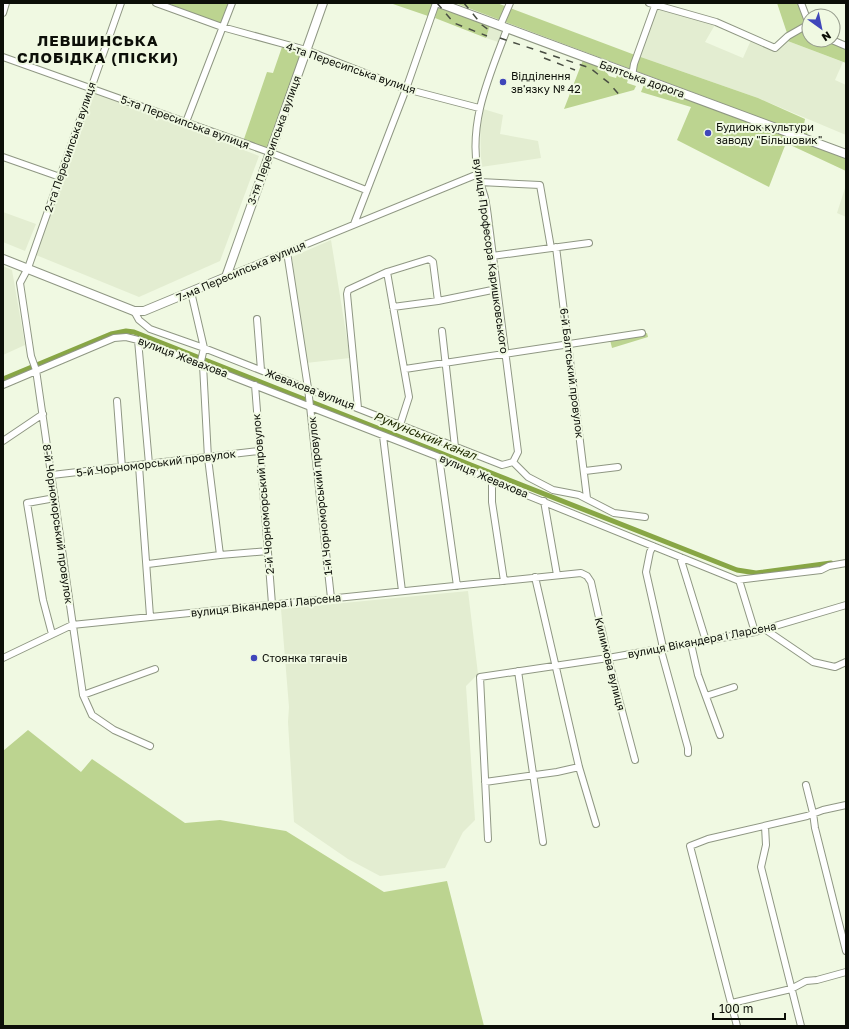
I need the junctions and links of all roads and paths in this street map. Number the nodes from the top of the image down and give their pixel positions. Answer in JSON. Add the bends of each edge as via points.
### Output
{"nodes":[{"id":1,"x":6,"y":3,"type":"edge"},
{"id":2,"x":121,"y":3,"type":"edge"},
{"id":3,"x":156,"y":3,"type":"edge"},
{"id":4,"x":232,"y":3,"type":"edge"},
{"id":5,"x":322,"y":3,"type":"edge"},
{"id":6,"x":436,"y":3,"type":"edge"},
{"id":7,"x":439,"y":3,"type":"edge"},
{"id":8,"x":510,"y":3,"type":"edge"},
{"id":9,"x":654,"y":4,"type":"edge"},
{"id":10,"x":3,"y":13,"type":"edge"},
{"id":11,"x":222,"y":27,"type":"junction"},
{"id":12,"x":503,"y":27,"type":"junction"},
{"id":13,"x":801,"y":29,"type":"edge"},
{"id":14,"x":306,"y":50,"type":"junction"},
{"id":15,"x":3,"y":57,"type":"edge"},
{"id":16,"x":632,"y":76,"type":"junction"},
{"id":17,"x":91,"y":87,"type":"junction"},
{"id":18,"x":406,"y":89,"type":"junction"},
{"id":19,"x":479,"y":108,"type":"junction"},
{"id":20,"x":186,"y":122,"type":"junction"},
{"id":21,"x":269,"y":152,"type":"junction"},
{"id":22,"x":846,"y":154,"type":"edge"},
{"id":23,"x":3,"y":157,"type":"edge"},
{"id":24,"x":478,"y":174,"type":"junction"},
{"id":25,"x":60,"y":177,"type":"junction"},
{"id":26,"x":480,"y":182,"type":"junction"},
{"id":27,"x":366,"y":190,"type":"junction"},
{"id":28,"x":354,"y":224,"type":"junction"},
{"id":29,"x":589,"y":243,"type":"dead end"},
{"id":30,"x":553,"y":247,"type":"junction"},
{"id":31,"x":287,"y":252,"type":"junction"},
{"id":32,"x":492,"y":256,"type":"junction"},
{"id":33,"x":3,"y":259,"type":"edge"},
{"id":34,"x":28,"y":268,"type":"junction"},
{"id":35,"x":387,"y":272,"type":"junction"},
{"id":36,"x":226,"y":277,"type":"junction"},
{"id":37,"x":497,"y":289,"type":"junction"},
{"id":38,"x":191,"y":292,"type":"junction"},
{"id":39,"x":438,"y":301,"type":"junction"},
{"id":40,"x":394,"y":307,"type":"junction"},
{"id":41,"x":134,"y":312,"type":"junction"},
{"id":42,"x":257,"y":319,"type":"dead end"},
{"id":43,"x":442,"y":331,"type":"dead end"},
{"id":44,"x":642,"y":333,"type":"dead end"},
{"id":45,"x":138,"y":340,"type":"junction"},
{"id":46,"x":569,"y":344,"type":"junction"},
{"id":47,"x":203,"y":349,"type":"junction"},
{"id":48,"x":506,"y":354,"type":"junction"},
{"id":49,"x":202,"y":363,"type":"junction"},
{"id":50,"x":446,"y":363,"type":"junction"},
{"id":51,"x":404,"y":369,"type":"junction"},
{"id":52,"x":36,"y":370,"type":"junction"},
{"id":53,"x":261,"y":370,"type":"junction"},
{"id":54,"x":255,"y":385,"type":"junction"},
{"id":55,"x":3,"y":386,"type":"edge"},
{"id":56,"x":308,"y":389,"type":"junction"},
{"id":57,"x":117,"y":401,"type":"dead end"},
{"id":58,"x":310,"y":404,"type":"junction"},
{"id":59,"x":358,"y":408,"type":"junction"},
{"id":60,"x":43,"y":414,"type":"junction"},
{"id":61,"x":400,"y":425,"type":"junction"},
{"id":62,"x":383,"y":436,"type":"junction"},
{"id":63,"x":3,"y":441,"type":"edge"},
{"id":64,"x":455,"y":447,"type":"junction"},
{"id":65,"x":260,"y":451,"type":"junction"},
{"id":66,"x":439,"y":457,"type":"junction"},
{"id":67,"x":208,"y":458,"type":"junction"},
{"id":68,"x":513,"y":462,"type":"junction"},
{"id":69,"x":149,"y":464,"type":"junction"},
{"id":70,"x":139,"y":466,"type":"junction"},
{"id":71,"x":618,"y":467,"type":"dead end"},
{"id":72,"x":122,"y":468,"type":"junction"},
{"id":73,"x":585,"y":471,"type":"junction"},
{"id":74,"x":52,"y":475,"type":"junction"},
{"id":75,"x":492,"y":481,"type":"junction"},
{"id":76,"x":55,"y":498,"type":"junction"},
{"id":77,"x":587,"y":498,"type":"junction"},
{"id":78,"x":544,"y":501,"type":"junction"},
{"id":79,"x":644,"y":517,"type":"dead end"},
{"id":80,"x":653,"y":546,"type":"junction"},
{"id":81,"x":268,"y":551,"type":"junction"},
{"id":82,"x":220,"y":554,"type":"junction"},
{"id":83,"x":680,"y":557,"type":"junction"},
{"id":84,"x":148,"y":564,"type":"junction"},
{"id":85,"x":846,"y":564,"type":"edge"},
{"id":86,"x":581,"y":573,"type":"joint"},
{"id":87,"x":557,"y":575,"type":"junction"},
{"id":88,"x":535,"y":577,"type":"junction"},
{"id":89,"x":739,"y":580,"type":"junction"},
{"id":90,"x":504,"y":581,"type":"junction"},
{"id":91,"x":457,"y":586,"type":"junction"},
{"id":92,"x":402,"y":591,"type":"junction"},
{"id":93,"x":331,"y":598,"type":"junction"},
{"id":94,"x":272,"y":604,"type":"junction"},
{"id":95,"x":846,"y":605,"type":"edge"},
{"id":96,"x":150,"y":616,"type":"junction"},
{"id":97,"x":72,"y":625,"type":"junction"},
{"id":98,"x":766,"y":630,"type":"junction"},
{"id":99,"x":755,"y":632,"type":"junction"},
{"id":100,"x":52,"y":634,"type":"junction"},
{"id":101,"x":706,"y":641,"type":"junction"},
{"id":102,"x":691,"y":644,"type":"junction"},
{"id":103,"x":662,"y":649,"type":"junction"},
{"id":104,"x":3,"y":658,"type":"edge"},
{"id":105,"x":608,"y":658,"type":"junction"},
{"id":106,"x":846,"y":662,"type":"edge"},
{"id":107,"x":555,"y":665,"type":"junction"},
{"id":108,"x":155,"y":669,"type":"dead end"},
{"id":109,"x":518,"y":670,"type":"junction"},
{"id":110,"x":734,"y":687,"type":"dead end"},
{"id":111,"x":83,"y":695,"type":"junction"},
{"id":112,"x":706,"y":696,"type":"junction"},
{"id":113,"x":720,"y":735,"type":"dead end"},
{"id":114,"x":150,"y":746,"type":"dead end"},
{"id":115,"x":688,"y":753,"type":"dead end"},
{"id":116,"x":635,"y":760,"type":"dead end"},
{"id":117,"x":579,"y":767,"type":"junction"},
{"id":118,"x":533,"y":776,"type":"junction"},
{"id":119,"x":485,"y":782,"type":"junction"},
{"id":120,"x":806,"y":785,"type":"dead end"},
{"id":121,"x":846,"y":805,"type":"edge"},
{"id":122,"x":813,"y":813,"type":"junction"},
{"id":123,"x":596,"y":824,"type":"dead end"},
{"id":124,"x":765,"y":826,"type":"junction"},
{"id":125,"x":488,"y":839,"type":"dead end"},
{"id":126,"x":543,"y":842,"type":"dead end"},
{"id":127,"x":846,"y":951,"type":"edge"},
{"id":128,"x":846,"y":972,"type":"edge"},
{"id":129,"x":791,"y":989,"type":"junction"},
{"id":130,"x":732,"y":1003,"type":"junction"},
{"id":131,"x":737,"y":1026,"type":"edge"},
{"id":132,"x":801,"y":1026,"type":"edge"}],
"edges":[{"from":1,"to":10,"type":"street"},
{"from":2,"to":17,"type":"street","name":"2-га Пересипська вулиця"},
{"from":3,"to":11,"type":"street","name":"4-та Пересипська вулиця"},
{"from":4,"to":11,"type":"street"},
{"from":5,"to":14,"type":"main road","name":"3-тя Пересипська вулиця"},
{"from":6,"to":18,"type":"street"},
{"from":7,"to":12,"type":"main road","name":"Балтська дорога"},
{"from":8,"to":12,"type":"street","name":"вулиця Професора Каришковського"},
{"from":9,"to":13,"type":"street","via":[[716,22],[775,48]]},
{"from":9,"to":16,"type":"street"},
{"from":11,"to":14,"type":"street","name":"4-та Пересипська вулиця"},
{"from":11,"to":20,"type":"street"},
{"from":12,"to":16,"type":"main road","name":"Балтська дорога"},
{"from":12,"to":19,"type":"street","name":"вулиця Професора Каришковського"},
{"from":14,"to":18,"type":"street","name":"4-та Пересипська вулиця"},
{"from":14,"to":21,"type":"main road","name":"3-тя Пересипська вулиця"},
{"from":15,"to":17,"type":"street","name":"5-та Пересипська вулиця"},
{"from":16,"to":22,"type":"main road","name":"Балтська дорога"},
{"from":17,"to":20,"type":"street","name":"5-та Пересипська вулиця"},
{"from":17,"to":25,"type":"street","name":"2-га Пересипська вулиця"},
{"from":18,"to":19,"type":"street","name":"4-та Пересипська вулиця"},
{"from":18,"to":27,"type":"street"},
{"from":19,"to":24,"type":"street","name":"вулиця Професора Каришковського","via":[[476,143]]},
{"from":20,"to":21,"type":"street","name":"5-та Пересипська вулиця"},
{"from":21,"to":27,"type":"street","name":"5-та Пересипська вулиця"},
{"from":21,"to":36,"type":"main road","name":"3-тя Пересипська вулиця"},
{"from":23,"to":25,"type":"street"},
{"from":24,"to":26,"type":"street","name":"вулиця Професора Каришковського"},
{"from":24,"to":28,"type":"street","name":"7-ма Пересипська вулиця"},
{"from":25,"to":34,"type":"street","name":"2-га Пересипська вулиця"},
{"from":26,"to":30,"type":"street","name":"6-й Балтський провулок","via":[[540,185]]},
{"from":26,"to":32,"type":"street","name":"вулиця Професора Каришковського","via":[[486,204]]},
{"from":27,"to":28,"type":"street"},
{"from":28,"to":31,"type":"street","name":"7-ма Пересипська вулиця"},
{"from":29,"to":30,"type":"street"},
{"from":30,"to":32,"type":"street"},
{"from":30,"to":46,"type":"street","name":"6-й Балтський провулок"},
{"from":31,"to":36,"type":"street","name":"7-ма Пересипська вулиця"},
{"from":31,"to":56,"type":"street","name":"1-й Чорноморський провулок"},
{"from":32,"to":37,"type":"street","name":"вулиця Професора Каришковського"},
{"from":33,"to":34,"type":"main road"},
{"from":34,"to":41,"type":"main road"},
{"from":34,"to":52,"type":"street","name":"8-й Чорноморський провулок","via":[[20,283],[30,356]]},
{"from":35,"to":39,"type":"street","via":[[432,260]]},
{"from":35,"to":40,"type":"street"},
{"from":35,"to":59,"type":"street","via":[[348,290],[347,294]]},
{"from":36,"to":38,"type":"main road","name":"7-ма Пересипська вулиця"},
{"from":37,"to":39,"type":"street"},
{"from":37,"to":48,"type":"street","name":"вулиця Професора Каришковського"},
{"from":38,"to":41,"type":"main road","name":"7-ма Пересипська вулиця","via":[[144,311]]},
{"from":38,"to":47,"type":"street"},
{"from":39,"to":40,"type":"street"},
{"from":40,"to":51,"type":"street"},
{"from":41,"to":47,"type":"street","name":"Жевахова вулиця","via":[[150,329]]},
{"from":42,"to":53,"type":"street"},
{"from":43,"to":50,"type":"street"},
{"from":44,"to":46,"type":"street"},
{"from":45,"to":49,"type":"street","name":"вулиця Жевахова"},
{"from":45,"to":52,"type":"street","name":"вулиця Жевахова","via":[[114,338]]},
{"from":45,"to":69,"type":"street"},
{"from":46,"to":48,"type":"street"},
{"from":46,"to":73,"type":"street","name":"6-й Балтський провулок"},
{"from":47,"to":49,"type":"street"},
{"from":47,"to":53,"type":"street","name":"Жевахова вулиця"},
{"from":48,"to":50,"type":"street"},
{"from":48,"to":68,"type":"street","name":"вулиця Професора Каришковського","via":[[518,452]]},
{"from":49,"to":54,"type":"street","name":"вулиця Жевахова"},
{"from":49,"to":67,"type":"street"},
{"from":50,"to":51,"type":"street"},
{"from":50,"to":64,"type":"street"},
{"from":51,"to":61,"type":"street","via":[[409,397]]},
{"from":52,"to":55,"type":"street"},
{"from":52,"to":60,"type":"street","name":"8-й Чорноморський провулок"},
{"from":53,"to":56,"type":"street","name":"Жевахова вулиця"},
{"from":54,"to":58,"type":"street","name":"вулиця Жевахова"},
{"from":54,"to":65,"type":"street","name":"2-й Чорноморський провулок"},
{"from":56,"to":58,"type":"street","name":"1-й Чорноморський провулок"},
{"from":56,"to":59,"type":"street","name":"Жевахова вулиця"},
{"from":57,"to":72,"type":"street"},
{"from":58,"to":62,"type":"street","name":"вулиця Жевахова"},
{"from":58,"to":93,"type":"street","name":"1-й Чорноморський провулок"},
{"from":59,"to":61,"type":"street","name":"Жевахова вулиця"},
{"from":60,"to":63,"type":"street"},
{"from":60,"to":74,"type":"street","name":"8-й Чорноморський провулок"},
{"from":61,"to":64,"type":"street","name":"Жевахова вулиця"},
{"from":62,"to":66,"type":"street","name":"вулиця Жевахова"},
{"from":62,"to":92,"type":"street"},
{"from":64,"to":68,"type":"street","name":"Жевахова вулиця","via":[[502,465]]},
{"from":65,"to":67,"type":"street","name":"5-й Чорноморський провулок"},
{"from":65,"to":81,"type":"street","name":"2-й Чорноморський провулок"},
{"from":66,"to":75,"type":"street","name":"вулиця Жевахова"},
{"from":66,"to":91,"type":"street"},
{"from":67,"to":69,"type":"street","name":"5-й Чорноморський провулок"},
{"from":67,"to":82,"type":"street"},
{"from":68,"to":77,"type":"street","via":[[528,477],[552,490]]},
{"from":69,"to":70,"type":"street","name":"5-й Чорноморський провулок"},
{"from":70,"to":72,"type":"street","name":"5-й Чорноморський провулок"},
{"from":70,"to":84,"type":"street"},
{"from":71,"to":73,"type":"street"},
{"from":72,"to":74,"type":"street","name":"5-й Чорноморський провулок"},
{"from":73,"to":77,"type":"street","name":"6-й Балтський провулок"},
{"from":74,"to":76,"type":"street","name":"8-й Чорноморський провулок"},
{"from":75,"to":78,"type":"street","name":"вулиця Жевахова"},
{"from":75,"to":90,"type":"street","via":[[492,502]]},
{"from":76,"to":97,"type":"street","name":"8-й Чорноморський провулок"},
{"from":76,"to":100,"type":"street","via":[[27,503],[43,600]]},
{"from":77,"to":79,"type":"street","via":[[614,513]]},
{"from":78,"to":80,"type":"street","name":"вулиця Жевахова"},
{"from":78,"to":87,"type":"street"},
{"from":80,"to":83,"type":"street","name":"вулиця Жевахова"},
{"from":80,"to":103,"type":"street","via":[[646,572]]},
{"from":81,"to":82,"type":"street"},
{"from":81,"to":94,"type":"street","name":"2-й Чорноморський провулок"},
{"from":82,"to":84,"type":"street"},
{"from":83,"to":89,"type":"street","name":"вулиця Жевахова"},
{"from":83,"to":101,"type":"street"},
{"from":84,"to":96,"type":"street"},
{"from":85,"to":89,"type":"street","name":"вулиця Жевахова","via":[[829,566],[821,570]]},
{"from":86,"to":87,"type":"street","name":"вулиця Вікандера і Ларсена"},
{"from":86,"to":105,"type":"street","name":"Килимова вулиця","via":[[591,582]]},
{"from":87,"to":88,"type":"street","name":"вулиця Вікандера і Ларсена"},
{"from":88,"to":90,"type":"street","name":"вулиця Вікандера і Ларсена"},
{"from":88,"to":107,"type":"street"},
{"from":89,"to":99,"type":"street"},
{"from":90,"to":91,"type":"street","name":"вулиця Вікандера і Ларсена"},
{"from":91,"to":92,"type":"street","name":"вулиця Вікандера і Ларсена"},
{"from":92,"to":93,"type":"street","name":"вулиця Вікандера і Ларсена"},
{"from":93,"to":94,"type":"street","name":"вулиця Вікандера і Ларсена"},
{"from":94,"to":96,"type":"street","name":"вулиця Вікандера і Ларсена"},
{"from":95,"to":98,"type":"street","name":"вулиця Вікандера і Ларсена"},
{"from":96,"to":97,"type":"street","name":"вулиця Вікандера і Ларсена"},
{"from":97,"to":100,"type":"street","name":"вулиця Вікандера і Ларсена"},
{"from":97,"to":111,"type":"street","name":"8-й Чорноморський провулок"},
{"from":98,"to":99,"type":"street","name":"вулиця Вікандера і Ларсена"},
{"from":98,"to":106,"type":"street","via":[[806,658],[835,667]]},
{"from":99,"to":101,"type":"street","name":"вулиця Вікандера і Ларсена"},
{"from":100,"to":104,"type":"street","name":"вулиця Вікандера і Ларсена"},
{"from":101,"to":102,"type":"street","name":"вулиця Вікандера і Ларсена"},
{"from":102,"to":103,"type":"street","name":"вулиця Вікандера і Ларсена"},
{"from":102,"to":112,"type":"street"},
{"from":103,"to":105,"type":"street","name":"вулиця Вікандера і Ларсена"},
{"from":103,"to":115,"type":"street"},
{"from":105,"to":107,"type":"street","name":"вулиця Вікандера і Ларсена"},
{"from":105,"to":116,"type":"street","name":"Килимова вулиця"},
{"from":107,"to":109,"type":"street","name":"вулиця Вікандера і Ларсена"},
{"from":107,"to":117,"type":"street"},
{"from":108,"to":111,"type":"street"},
{"from":109,"to":118,"type":"street"},
{"from":109,"to":119,"type":"street","name":"вулиця Вікандера і Ларсена","via":[[480,677]]},
{"from":110,"to":112,"type":"street"},
{"from":111,"to":114,"type":"street","name":"8-й Чорноморський провулок","via":[[92,715],[114,730]]},
{"from":112,"to":113,"type":"street"},
{"from":117,"to":118,"type":"street"},
{"from":117,"to":123,"type":"street"},
{"from":118,"to":119,"type":"street"},
{"from":118,"to":126,"type":"street"},
{"from":119,"to":125,"type":"street"},
{"from":120,"to":122,"type":"street"},
{"from":121,"to":122,"type":"street"},
{"from":122,"to":124,"type":"street"},
{"from":122,"to":127,"type":"street"},
{"from":124,"to":129,"type":"street","via":[[766,845],[761,867]]},
{"from":124,"to":130,"type":"street","via":[[708,839],[690,846]]},
{"from":128,"to":129,"type":"street","via":[[806,981]]},
{"from":129,"to":130,"type":"street"},
{"from":129,"to":132,"type":"street"},
{"from":130,"to":131,"type":"street"}]}
